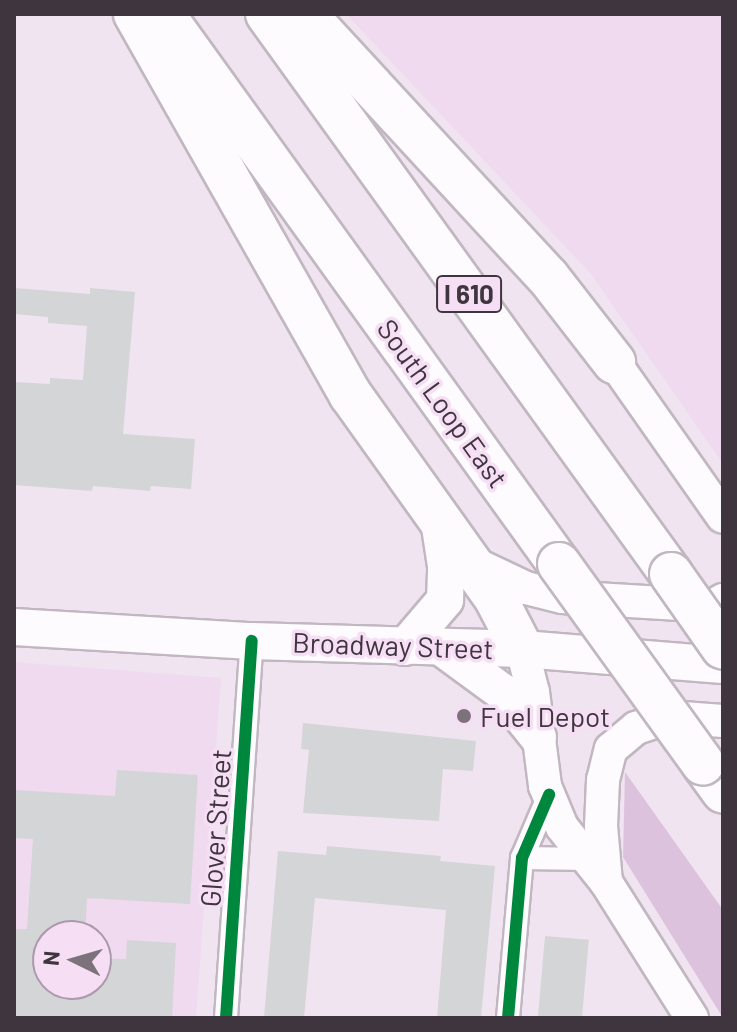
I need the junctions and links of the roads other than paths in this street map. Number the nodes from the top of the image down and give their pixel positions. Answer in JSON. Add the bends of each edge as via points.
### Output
{"nodes":[{"id":1,"x":135,"y":14,"type":"edge"},
{"id":2,"x":163,"y":14,"type":"edge"},
{"id":3,"x":267,"y":14,"type":"edge"},
{"id":4,"x":305,"y":14,"type":"edge"},
{"id":5,"x":614,"y":362,"type":"joint"},
{"id":6,"x":723,"y":517,"type":"edge"},
{"id":7,"x":439,"y":520,"type":"junction"},
{"id":8,"x":469,"y":561,"type":"junction"},
{"id":9,"x":723,"y":600,"type":"edge"},
{"id":10,"x":14,"y":627,"type":"edge"},
{"id":11,"x":252,"y":641,"type":"junction"},
{"id":12,"x":405,"y":647,"type":"junction"},
{"id":13,"x":441,"y":647,"type":"junction"},
{"id":14,"x":723,"y":648,"type":"edge"},
{"id":15,"x":522,"y":649,"type":"junction"},
{"id":16,"x":723,"y":665,"type":"edge"},
{"id":17,"x":723,"y":721,"type":"edge"},
{"id":18,"x":538,"y":737,"type":"junction"},
{"id":19,"x":713,"y":778,"type":"edge"},
{"id":20,"x":549,"y":795,"type":"junction"},
{"id":21,"x":522,"y":858,"type":"junction"},
{"id":22,"x":597,"y":870,"type":"junction"},
{"id":23,"x":226,"y":1018,"type":"edge"},
{"id":24,"x":508,"y":1018,"type":"edge"},
{"id":25,"x":692,"y":1018,"type":"edge"}],
"edges":[{"from":1,"to":7,"type":"highway","via":[[350,394]]},
{"from":2,"to":19,"type":"highway","name":"South Loop East","bridge":true},
{"from":3,"to":14,"type":"highway","number":"I 610","bridge":true},
{"from":4,"to":5,"type":"highway","via":[[548,277]]},
{"from":5,"to":6,"type":"main road"},
{"from":7,"to":8,"type":"highway"},
{"from":7,"to":12,"type":"main road","via":[[445,600]]},
{"from":8,"to":9,"type":"main road","via":[[526,588],[562,597],[713,606]]},
{"from":8,"to":15,"type":"highway"},
{"from":10,"to":11,"type":"main road","name":"Broadway Street"},
{"from":11,"to":12,"type":"main road","name":"Broadway Street"},
{"from":11,"to":23,"type":"street","name":"Glover Street"},
{"from":12,"to":13,"type":"main road","name":"Broadway Street"},
{"from":13,"to":15,"type":"main road","name":"Broadway Street"},
{"from":13,"to":18,"type":"main road","via":[[501,691]]},
{"from":15,"to":16,"type":"main road","name":"Broadway Street"},
{"from":15,"to":18,"type":"main road"},
{"from":17,"to":22,"type":"main road","via":[[669,717],[636,728],[611,749],[603,780]]},
{"from":18,"to":20,"type":"main road"},
{"from":20,"to":21,"type":"street"},
{"from":20,"to":22,"type":"main road","via":[[562,827]]},
{"from":21,"to":22,"type":"street"},
{"from":21,"to":24,"type":"street"},
{"from":22,"to":25,"type":"main road"}]}
